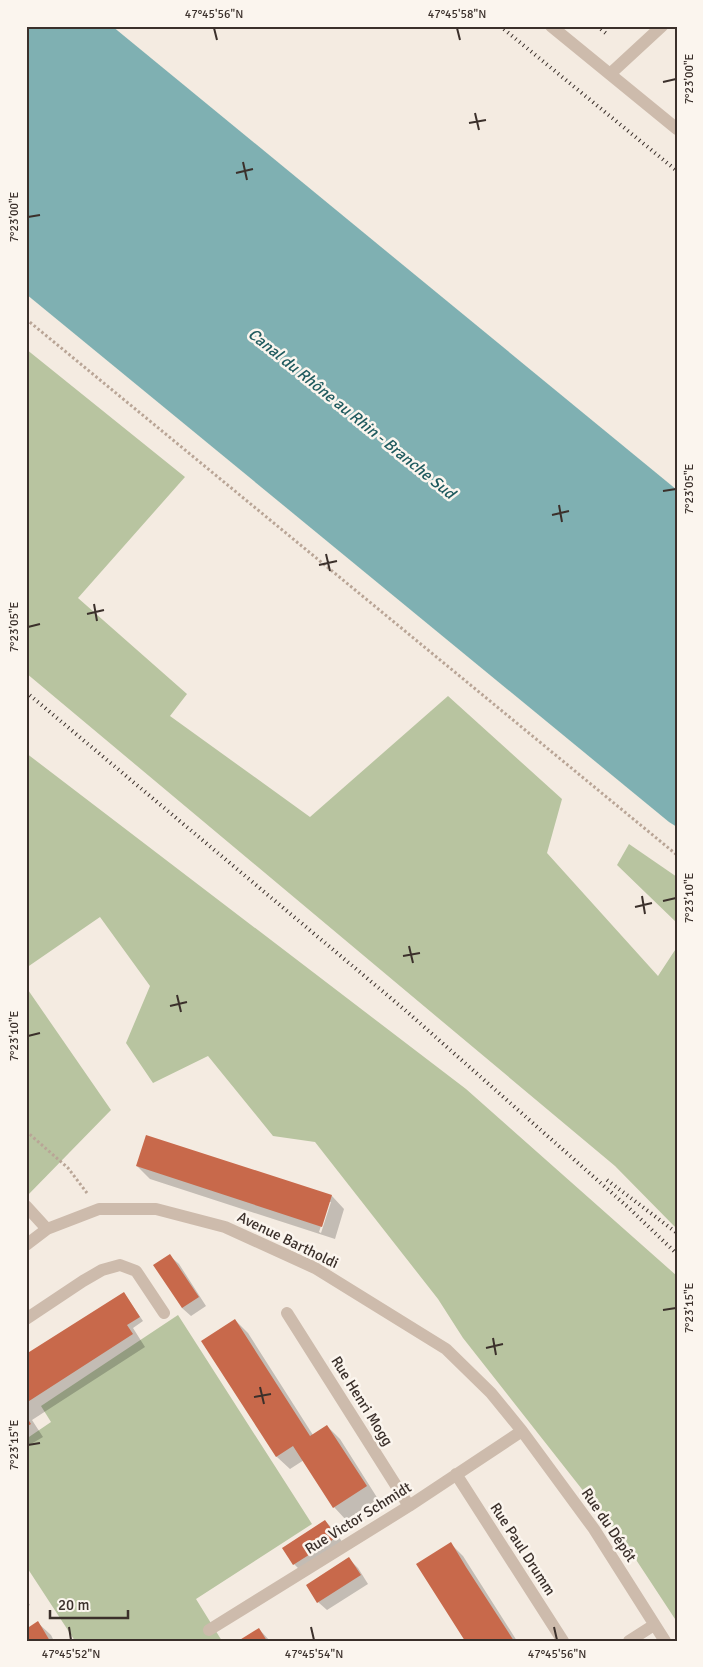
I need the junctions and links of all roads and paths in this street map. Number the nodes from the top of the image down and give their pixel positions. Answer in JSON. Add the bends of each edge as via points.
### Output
{"nodes":[{"id":1,"x":551,"y":26,"type":"edge"},
{"id":2,"x":662,"y":26,"type":"edge"},
{"id":3,"x":610,"y":74,"type":"junction"},
{"id":4,"x":677,"y":129,"type":"edge"},
{"id":5,"x":26,"y":319,"type":"edge"},
{"id":6,"x":677,"y":856,"type":"edge"},
{"id":7,"x":26,"y":1131,"type":"edge"},
{"id":8,"x":26,"y":1206,"type":"edge"},
{"id":9,"x":99,"y":1209,"type":"junction"},
{"id":10,"x":46,"y":1228,"type":"junction"},
{"id":11,"x":26,"y":1245,"type":"edge"},
{"id":12,"x":164,"y":1313,"type":"dead end"},
{"id":13,"x":287,"y":1313,"type":"dead end"},
{"id":14,"x":27,"y":1318,"type":"edge"},
{"id":15,"x":522,"y":1431,"type":"junction"},
{"id":16,"x":456,"y":1474,"type":"junction"},
{"id":17,"x":408,"y":1506,"type":"junction"},
{"id":18,"x":654,"y":1625,"type":"junction"},
{"id":19,"x":209,"y":1630,"type":"dead end"},
{"id":20,"x":563,"y":1641,"type":"edge"},
{"id":21,"x":629,"y":1641,"type":"edge"},
{"id":22,"x":665,"y":1641,"type":"edge"}],
"edges":[{"from":1,"to":3,"type":"street"},
{"from":2,"to":3,"type":"street"},
{"from":3,"to":4,"type":"street"},
{"from":5,"to":6,"type":"path"},
{"from":7,"to":9,"type":"path","via":[[68,1168]]},
{"from":8,"to":10,"type":"street"},
{"from":9,"to":10,"type":"street","name":"Avenue Bartholdi"},
{"from":9,"to":15,"type":"street","name":"Avenue Bartholdi","via":[[156,1209],[225,1227],[315,1268],[446,1349]]},
{"from":10,"to":11,"type":"street","name":"Avenue Bartholdi"},
{"from":12,"to":14,"type":"street","via":[[136,1271],[120,1266],[102,1270],[82,1281]]},
{"from":13,"to":17,"type":"street","name":"Rue Henri Mogg"},
{"from":15,"to":16,"type":"street","name":"Rue Victor Schmidt"},
{"from":15,"to":18,"type":"street","name":"Rue du Dépôt","via":[[594,1529]]},
{"from":16,"to":17,"type":"street","name":"Rue Victor Schmidt"},
{"from":16,"to":20,"type":"street","name":"Rue Paul Drumm"},
{"from":17,"to":19,"type":"street","name":"Rue Victor Schmidt"},
{"from":18,"to":21,"type":"street"},
{"from":18,"to":22,"type":"street","name":"Rue du Dépôt"}]}
